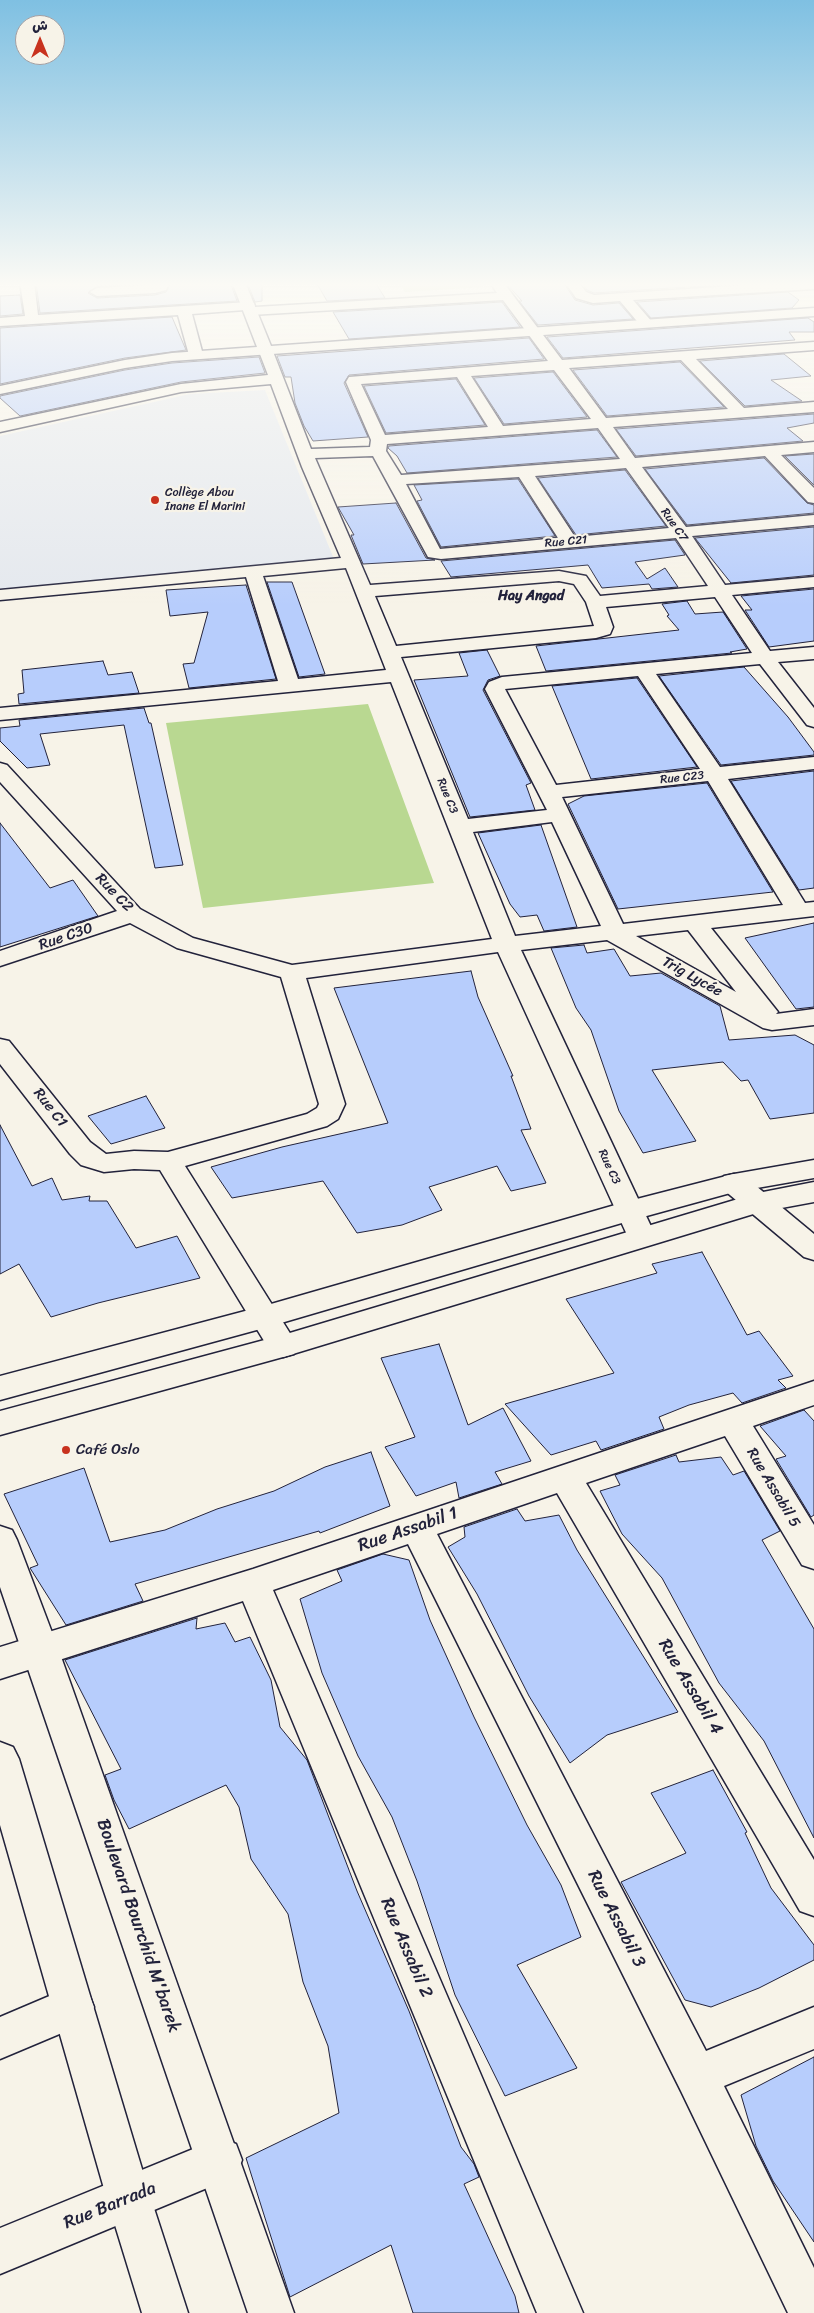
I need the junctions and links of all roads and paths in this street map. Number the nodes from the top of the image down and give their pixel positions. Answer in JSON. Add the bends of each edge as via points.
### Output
{"nodes":[{"id":1,"x":172,"y":390,"type":"edge"},
{"id":2,"x":281,"y":390,"type":"edge"},
{"id":3,"x":356,"y":390,"type":"edge"},
{"id":4,"x":473,"y":390,"type":"edge"},
{"id":5,"x":577,"y":390,"type":"edge"},
{"id":6,"x":718,"y":390,"type":"edge"},
{"id":7,"x":814,"y":407,"type":"edge"},
{"id":8,"x":740,"y":412,"type":"junction"},
{"id":9,"x":602,"y":423,"type":"junction"},
{"id":10,"x":0,"y":427,"type":"edge"},
{"id":11,"x":498,"y":430,"type":"junction"},
{"id":12,"x":379,"y":445,"type":"junction"},
{"id":13,"x":814,"y":447,"type":"edge"},
{"id":14,"x":768,"y":450,"type":"junction"},
{"id":15,"x":306,"y":454,"type":"junction"},
{"id":16,"x":629,"y":461,"type":"junction"},
{"id":17,"x":524,"y":472,"type":"junction"},
{"id":18,"x":396,"y":480,"type":"junction"},
{"id":19,"x":814,"y":498,"type":"edge"},
{"id":20,"x":814,"y":520,"type":"edge"},
{"id":21,"x":680,"y":531,"type":"junction"},
{"id":22,"x":569,"y":541,"type":"junction"},
{"id":23,"x":352,"y":562,"type":"junction"},
{"id":24,"x":253,"y":572,"type":"junction"},
{"id":25,"x":814,"y":582,"type":"edge"},
{"id":26,"x":363,"y":591,"type":"junction"},
{"id":27,"x":719,"y":592,"type":"junction"},
{"id":28,"x":0,"y":595,"type":"edge"},
{"id":29,"x":595,"y":602,"type":"junction"},
{"id":30,"x":814,"y":653,"type":"edge"},
{"id":31,"x":388,"y":654,"type":"junction"},
{"id":32,"x":765,"y":658,"type":"junction"},
{"id":33,"x":644,"y":670,"type":"junction"},
{"id":34,"x":398,"y":675,"type":"junction"},
{"id":35,"x":290,"y":686,"type":"junction"},
{"id":36,"x":0,"y":714,"type":"edge"},
{"id":37,"x":814,"y":721,"type":"edge"},
{"id":38,"x":814,"y":763,"type":"edge"},
{"id":39,"x":0,"y":769,"type":"edge"},
{"id":40,"x":714,"y":774,"type":"junction"},
{"id":41,"x":549,"y":792,"type":"junction"},
{"id":42,"x":560,"y":815,"type":"junction"},
{"id":43,"x":460,"y":827,"type":"junction"},
{"id":44,"x":806,"y":910,"type":"edge"},
{"id":45,"x":132,"y":914,"type":"junction"},
{"id":46,"x":695,"y":923,"type":"junction"},
{"id":47,"x":613,"y":931,"type":"junction"},
{"id":48,"x":506,"y":944,"type":"junction"},
{"id":49,"x":0,"y":959,"type":"edge"},
{"id":50,"x":292,"y":972,"type":"junction"},
{"id":51,"x":814,"y":1017,"type":"edge"},
{"id":52,"x":772,"y":1022,"type":"junction"},
{"id":53,"x":0,"y":1047,"type":"edge"},
{"id":54,"x":168,"y":1161,"type":"junction"},
{"id":55,"x":814,"y":1168,"type":"edge"},
{"id":56,"x":734,"y":1183,"type":"junction"},
{"id":57,"x":814,"y":1192,"type":"edge"},
{"id":58,"x":758,"y":1203,"type":"junction"},
{"id":59,"x":629,"y":1211,"type":"junction"},
{"id":60,"x":642,"y":1237,"type":"junction"},
{"id":61,"x":814,"y":1250,"type":"edge"},
{"id":62,"x":264,"y":1317,"type":"junction"},
{"id":63,"x":283,"y":1346,"type":"junction"},
{"id":64,"x":0,"y":1388,"type":"edge"},
{"id":65,"x":814,"y":1393,"type":"edge"},
{"id":66,"x":733,"y":1420,"type":"junction"},
{"id":67,"x":0,"y":1423,"type":"edge"},
{"id":68,"x":565,"y":1477,"type":"junction"},
{"id":69,"x":416,"y":1527,"type":"junction"},
{"id":70,"x":0,"y":1540,"type":"edge"},
{"id":71,"x":814,"y":1556,"type":"edge"},
{"id":72,"x":252,"y":1583,"type":"junction"},
{"id":73,"x":41,"y":1651,"type":"junction"},
{"id":74,"x":0,"y":1663,"type":"edge"},
{"id":75,"x":0,"y":1759,"type":"edge"},
{"id":76,"x":814,"y":1897,"type":"edge"},
{"id":77,"x":73,"y":2008,"type":"junction"},
{"id":78,"x":814,"y":2028,"type":"edge"},
{"id":79,"x":0,"y":2038,"type":"edge"},
{"id":80,"x":696,"y":2076,"type":"junction"},
{"id":81,"x":220,"y":2160,"type":"junction"},
{"id":82,"x":129,"y":2200,"type":"junction"},
{"id":83,"x":0,"y":2251,"type":"edge"},
{"id":84,"x":165,"y":2313,"type":"edge"},
{"id":85,"x":271,"y":2313,"type":"edge"},
{"id":86,"x":560,"y":2313,"type":"edge"},
{"id":87,"x":812,"y":2313,"type":"edge"}],
"edges":[{"from":1,"to":10,"type":"street"},
{"from":2,"to":15,"type":"street","name":"Rue C3"},
{"from":3,"to":12,"type":"street","name":"Rue C21"},
{"from":4,"to":11,"type":"street"},
{"from":5,"to":9,"type":"street","name":"Rue C7"},
{"from":6,"to":8,"type":"street"},
{"from":7,"to":8,"type":"street"},
{"from":8,"to":9,"type":"street"},
{"from":9,"to":11,"type":"street"},
{"from":9,"to":16,"type":"street","name":"Rue C7"},
{"from":11,"to":12,"type":"street"},
{"from":12,"to":15,"type":"street"},
{"from":12,"to":18,"type":"street","name":"Rue C21"},
{"from":13,"to":14,"type":"street"},
{"from":14,"to":16,"type":"street"},
{"from":14,"to":19,"type":"street"},
{"from":15,"to":23,"type":"street","name":"Rue C3"},
{"from":16,"to":17,"type":"street"},
{"from":16,"to":21,"type":"street","name":"Rue C7"},
{"from":17,"to":18,"type":"street"},
{"from":17,"to":22,"type":"street"},
{"from":18,"to":22,"type":"street","name":"Rue C21","via":[[434,553]]},
{"from":20,"to":21,"type":"street","name":"Rue C21"},
{"from":21,"to":22,"type":"street","name":"Rue C21"},
{"from":21,"to":27,"type":"street","name":"Rue C7"},
{"from":23,"to":24,"type":"street"},
{"from":23,"to":26,"type":"street","name":"Rue C3"},
{"from":24,"to":28,"type":"street"},
{"from":24,"to":35,"type":"street"},
{"from":25,"to":27,"type":"street"},
{"from":26,"to":29,"type":"street","via":[[559,576],[580,580]]},
{"from":26,"to":31,"type":"street","name":"Rue C3"},
{"from":27,"to":29,"type":"street"},
{"from":27,"to":32,"type":"street","name":"Rue C7"},
{"from":29,"to":31,"type":"street","via":[[603,630]]},
{"from":30,"to":32,"type":"street"},
{"from":31,"to":34,"type":"street","name":"Rue C3"},
{"from":32,"to":33,"type":"street"},
{"from":32,"to":37,"type":"street","name":"Rue C7"},
{"from":33,"to":40,"type":"street"},
{"from":33,"to":41,"type":"street","via":[[496,686]]},
{"from":34,"to":35,"type":"street"},
{"from":34,"to":43,"type":"street","name":"Rue C3"},
{"from":35,"to":36,"type":"street"},
{"from":38,"to":40,"type":"street","name":"Rue C23"},
{"from":39,"to":45,"type":"street","name":"Rue C2"},
{"from":40,"to":41,"type":"street","name":"Rue C23"},
{"from":40,"to":44,"type":"street"},
{"from":41,"to":42,"type":"street"},
{"from":42,"to":43,"type":"street"},
{"from":42,"to":47,"type":"street"},
{"from":43,"to":48,"type":"street","name":"Rue C3"},
{"from":44,"to":46,"type":"street"},
{"from":45,"to":49,"type":"street","name":"Rue C30"},
{"from":45,"to":50,"type":"street","name":"Rue C2","via":[[186,943]]},
{"from":46,"to":47,"type":"street"},
{"from":46,"to":52,"type":"street"},
{"from":47,"to":48,"type":"street"},
{"from":47,"to":52,"type":"street","name":"Trig Lycée"},
{"from":48,"to":50,"type":"street"},
{"from":48,"to":59,"type":"street","name":"Rue C3"},
{"from":50,"to":54,"type":"street","via":[[332,1104],[329,1113],[317,1120]]},
{"from":51,"to":52,"type":"street"},
{"from":53,"to":54,"type":"street","name":"Rue C1","via":[[91,1158],[104,1163]]},
{"from":54,"to":62,"type":"street"},
{"from":55,"to":56,"type":"street"},
{"from":56,"to":58,"type":"street"},
{"from":56,"to":59,"type":"street"},
{"from":57,"to":58,"type":"street"},
{"from":58,"to":60,"type":"street"},
{"from":58,"to":61,"type":"street"},
{"from":59,"to":60,"type":"street","name":"Rue C3"},
{"from":59,"to":62,"type":"street"},
{"from":60,"to":63,"type":"street"},
{"from":62,"to":63,"type":"street"},
{"from":62,"to":64,"type":"street"},
{"from":63,"to":67,"type":"street"},
{"from":65,"to":66,"type":"street","name":"Rue Assabil 1"},
{"from":66,"to":68,"type":"street","name":"Rue Assabil 1"},
{"from":66,"to":71,"type":"street","name":"Rue Assabil 5"},
{"from":68,"to":69,"type":"street","name":"Rue Assabil 1"},
{"from":68,"to":76,"type":"street","name":"Rue Assabil 4"},
{"from":69,"to":72,"type":"street","name":"Rue Assabil 1"},
{"from":69,"to":80,"type":"street","name":"Rue Assabil 3"},
{"from":70,"to":73,"type":"street","name":"Boulevard Bourchid M'barek"},
{"from":72,"to":73,"type":"street","name":"Rue Assabil 1"},
{"from":72,"to":86,"type":"street","name":"Rue Assabil 2"},
{"from":73,"to":74,"type":"street","name":"Rue Assabil 1"},
{"from":73,"to":81,"type":"street","name":"Boulevard Bourchid M'barek"},
{"from":75,"to":77,"type":"street"},
{"from":77,"to":79,"type":"street"},
{"from":77,"to":82,"type":"street"},
{"from":78,"to":80,"type":"street"},
{"from":80,"to":87,"type":"street","name":"Rue Assabil 3"},
{"from":81,"to":82,"type":"street","name":"Rue Barrada"},
{"from":81,"to":85,"type":"street","name":"Boulevard Bourchid M'barek"},
{"from":82,"to":83,"type":"street","name":"Rue Barrada"},
{"from":82,"to":84,"type":"street"}]}
